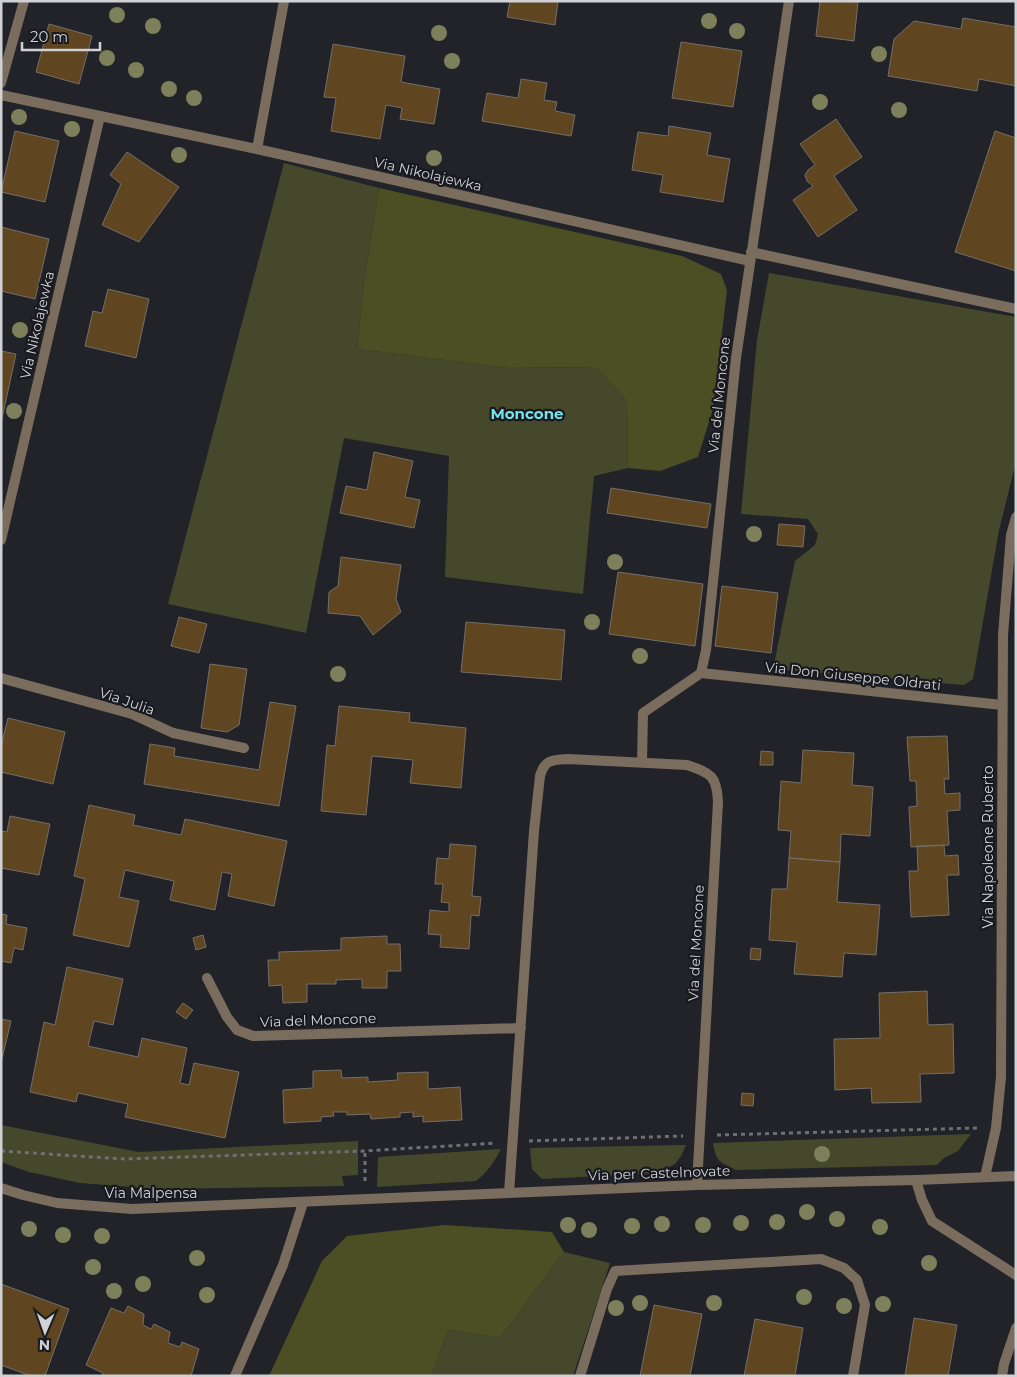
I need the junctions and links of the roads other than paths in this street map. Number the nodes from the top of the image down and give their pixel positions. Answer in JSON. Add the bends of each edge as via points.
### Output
{"nodes":[{"id":1,"x":24,"y":1,"type":"edge"},
{"id":2,"x":284,"y":1,"type":"edge"},
{"id":3,"x":789,"y":1,"type":"edge"},
{"id":4,"x":1,"y":83,"type":"edge"},
{"id":5,"x":1,"y":95,"type":"edge"},
{"id":6,"x":100,"y":116,"type":"junction"},
{"id":7,"x":257,"y":149,"type":"junction"},
{"id":8,"x":750,"y":257,"type":"junction"},
{"id":9,"x":1016,"y":308,"type":"edge"},
{"id":10,"x":1016,"y":517,"type":"edge"},
{"id":11,"x":1,"y":540,"type":"edge"},
{"id":12,"x":701,"y":673,"type":"junction"},
{"id":13,"x":1,"y":678,"type":"edge"},
{"id":14,"x":1002,"y":705,"type":"junction"},
{"id":15,"x":244,"y":748,"type":"dead end"},
{"id":16,"x":642,"y":762,"type":"junction"},
{"id":17,"x":207,"y":978,"type":"dead end"},
{"id":18,"x":521,"y":1028,"type":"junction"},
{"id":19,"x":1016,"y":1176,"type":"edge"},
{"id":20,"x":985,"y":1177,"type":"junction"},
{"id":21,"x":916,"y":1180,"type":"junction"},
{"id":22,"x":697,"y":1185,"type":"junction"},
{"id":23,"x":1,"y":1188,"type":"edge"},
{"id":24,"x":509,"y":1192,"type":"junction"},
{"id":25,"x":303,"y":1202,"type":"junction"},
{"id":26,"x":1016,"y":1275,"type":"edge"},
{"id":27,"x":1016,"y":1328,"type":"edge"},
{"id":28,"x":235,"y":1376,"type":"edge"},
{"id":29,"x":580,"y":1376,"type":"edge"},
{"id":30,"x":853,"y":1376,"type":"edge"},
{"id":31,"x":1002,"y":1376,"type":"edge"}],
"edges":[{"from":1,"to":4,"type":"street"},
{"from":2,"to":7,"type":"street"},
{"from":3,"to":8,"type":"street","name":"Via del Moncone"},
{"from":5,"to":6,"type":"street","name":"Via Nikolajewka"},
{"from":6,"to":7,"type":"street","name":"Via Nikolajewka"},
{"from":6,"to":11,"type":"street","name":"Via Nikolajewka"},
{"from":7,"to":8,"type":"street","name":"Via Nikolajewka"},
{"from":8,"to":9,"type":"street","name":"Via Nikolajewka"},
{"from":8,"to":12,"type":"street","name":"Via del Moncone"},
{"from":10,"to":14,"type":"street","name":"Via Napoleone Ruberto","via":[[1006,585]]},
{"from":12,"to":14,"type":"street","name":"Via Don Giuseppe Oldrati"},
{"from":12,"to":16,"type":"street","via":[[643,713]]},
{"from":13,"to":15,"type":"street","name":"Via Julia","via":[[132,714],[173,733]]},
{"from":14,"to":20,"type":"street","name":"Via Napoleone Ruberto","via":[[1001,1076],[996,1128]]},
{"from":16,"to":18,"type":"street","name":"Via del Moncone","via":[[568,759],[551,760],[542,767],[534,831]]},
{"from":16,"to":22,"type":"street","name":"Via del Moncone","via":[[688,765],[712,776],[718,791]]},
{"from":17,"to":18,"type":"street","name":"Via del Moncone","via":[[236,1030],[254,1036]]},
{"from":18,"to":24,"type":"street","name":"Via del Moncone"},
{"from":19,"to":20,"type":"street","name":"Via per Castelnovate"},
{"from":20,"to":21,"type":"street","name":"Via per Castelnovate"},
{"from":21,"to":22,"type":"street","name":"Via per Castelnovate"},
{"from":21,"to":26,"type":"street","via":[[932,1222]]},
{"from":22,"to":24,"type":"street","name":"Via per Castelnovate"},
{"from":23,"to":25,"type":"street","name":"Via Malpensa","via":[[57,1203],[132,1209]]},
{"from":24,"to":25,"type":"street","name":"Via per Castelnovate"},
{"from":25,"to":28,"type":"street","via":[[283,1265]]},
{"from":27,"to":31,"type":"street"},
{"from":29,"to":30,"type":"street","via":[[615,1271],[821,1259],[844,1268],[858,1280],[865,1305]]}]}
